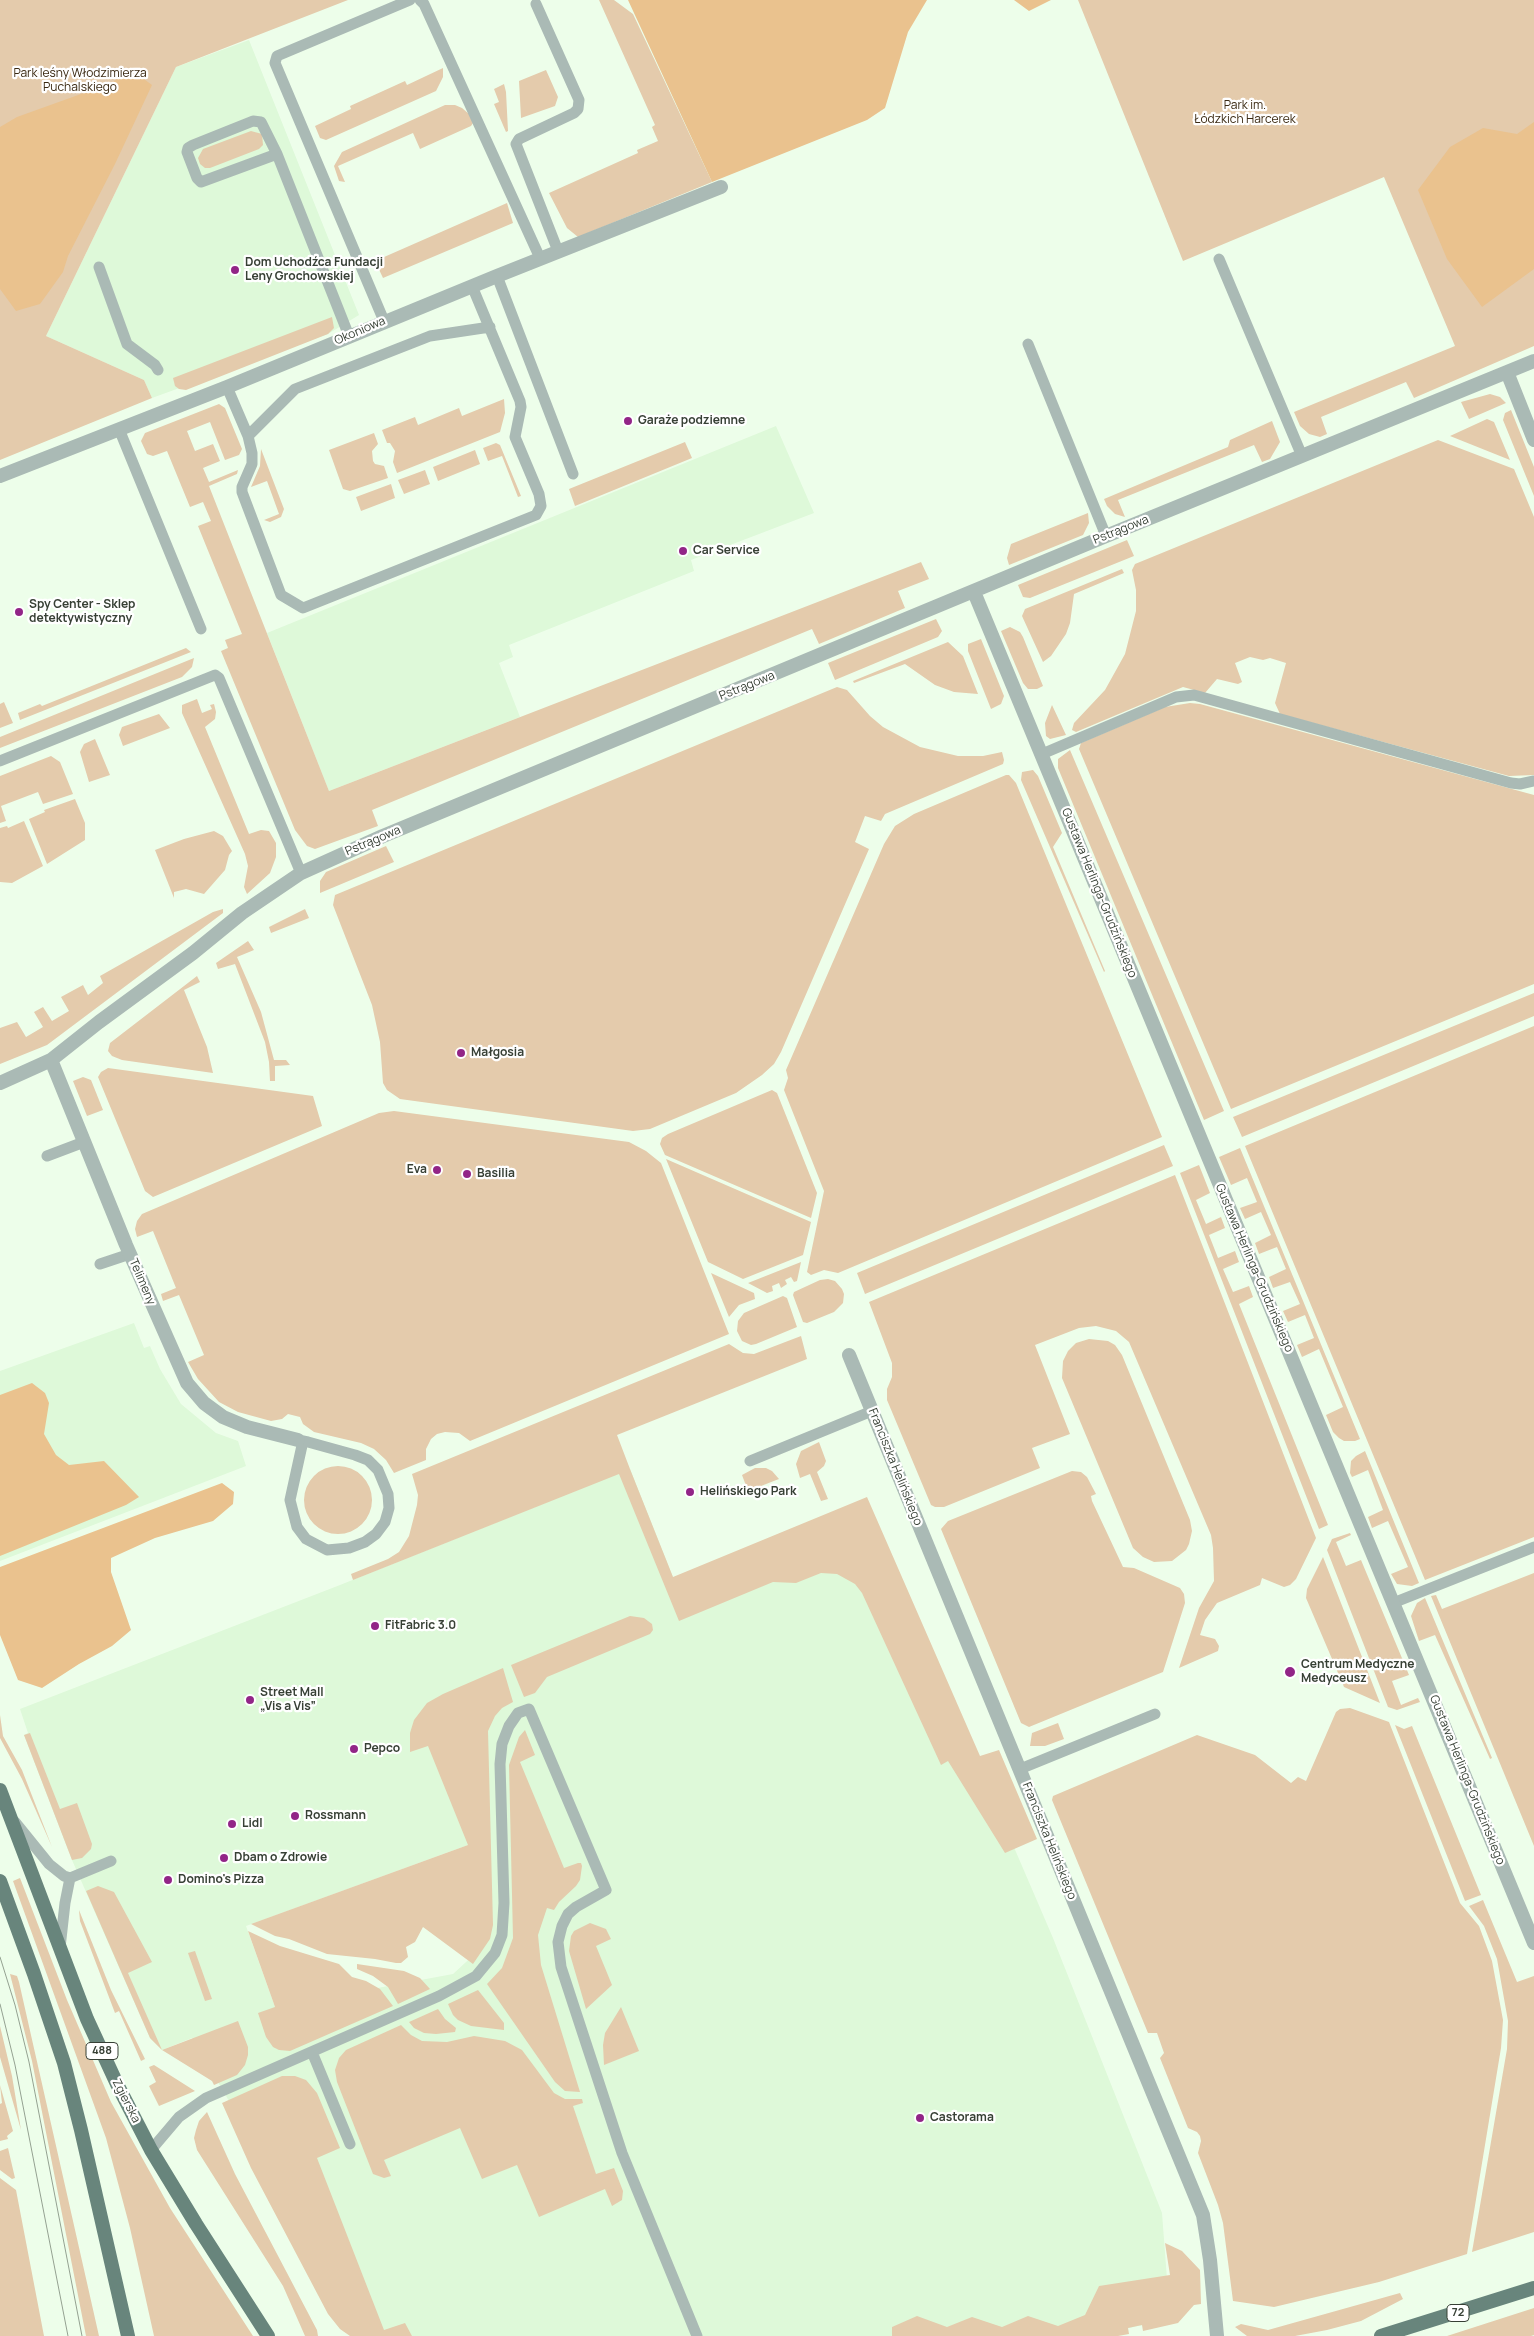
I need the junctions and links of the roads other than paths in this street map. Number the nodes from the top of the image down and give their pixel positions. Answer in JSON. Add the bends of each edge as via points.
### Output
{"nodes":[{"id":1,"x":410,"y":0,"type":"edge"},
{"id":2,"x":420,"y":0,"type":"edge"},
{"id":3,"x":536,"y":4,"type":"dead end"},
{"id":4,"x":277,"y":154,"type":"junction"},
{"id":5,"x":721,"y":187,"type":"dead end"},
{"id":6,"x":558,"y":251,"type":"junction"},
{"id":7,"x":540,"y":258,"type":"junction"},
{"id":8,"x":1219,"y":259,"type":"dead end"},
{"id":9,"x":99,"y":267,"type":"dead end"},
{"id":10,"x":497,"y":276,"type":"junction"},
{"id":11,"x":472,"y":286,"type":"junction"},
{"id":12,"x":384,"y":321,"type":"junction"},
{"id":13,"x":490,"y":327,"type":"junction"},
{"id":14,"x":349,"y":336,"type":"junction"},
{"id":15,"x":1028,"y":344,"type":"dead end"},
{"id":16,"x":1534,"y":361,"type":"edge"},
{"id":17,"x":158,"y":370,"type":"dead end"},
{"id":18,"x":1507,"y":372,"type":"junction"},
{"id":19,"x":227,"y":387,"type":"junction"},
{"id":20,"x":119,"y":429,"type":"junction"},
{"id":21,"x":248,"y":436,"type":"junction"},
{"id":22,"x":1534,"y":440,"type":"edge"},
{"id":23,"x":1302,"y":456,"type":"junction"},
{"id":24,"x":573,"y":474,"type":"dead end"},
{"id":25,"x":0,"y":476,"type":"edge"},
{"id":26,"x":1106,"y":536,"type":"junction"},
{"id":27,"x":974,"y":592,"type":"junction"},
{"id":28,"x":201,"y":629,"type":"dead end"},
{"id":29,"x":1042,"y":754,"type":"junction"},
{"id":30,"x":0,"y":761,"type":"edge"},
{"id":31,"x":1534,"y":781,"type":"edge"},
{"id":32,"x":301,"y":873,"type":"junction"},
{"id":33,"x":51,"y":1060,"type":"junction"},
{"id":34,"x":0,"y":1082,"type":"edge"},
{"id":35,"x":84,"y":1142,"type":"junction"},
{"id":36,"x":47,"y":1156,"type":"dead end"},
{"id":37,"x":130,"y":1254,"type":"junction"},
{"id":38,"x":100,"y":1264,"type":"dead end"},
{"id":39,"x":849,"y":1355,"type":"dead end"},
{"id":40,"x":872,"y":1411,"type":"junction"},
{"id":41,"x":301,"y":1440,"type":"junction"},
{"id":42,"x":750,"y":1461,"type":"dead end"},
{"id":43,"x":1534,"y":1547,"type":"edge"},
{"id":44,"x":1393,"y":1603,"type":"junction"},
{"id":45,"x":1155,"y":1714,"type":"dead end"},
{"id":46,"x":1020,"y":1769,"type":"junction"},
{"id":47,"x":0,"y":1790,"type":"edge"},
{"id":48,"x":8,"y":1813,"type":"junction"},
{"id":49,"x":111,"y":1861,"type":"dead end"},
{"id":50,"x":70,"y":1878,"type":"junction"},
{"id":51,"x":0,"y":1881,"type":"edge"},
{"id":52,"x":1534,"y":1943,"type":"edge"},
{"id":53,"x":60,"y":1948,"type":"junction"},
{"id":54,"x":312,"y":2052,"type":"junction"},
{"id":55,"x":350,"y":2144,"type":"dead end"},
{"id":56,"x":151,"y":2150,"type":"junction"},
{"id":57,"x":1534,"y":2288,"type":"edge"},
{"id":58,"x":128,"y":2336,"type":"edge"},
{"id":59,"x":268,"y":2336,"type":"edge"},
{"id":60,"x":697,"y":2336,"type":"edge"},
{"id":61,"x":1217,"y":2336,"type":"edge"},
{"id":62,"x":1381,"y":2336,"type":"edge"}],
"edges":[{"from":1,"to":12,"type":"lane","via":[[277,56],[275,63]]},
{"from":2,"to":7,"type":"lane"},
{"from":3,"to":6,"type":"lane","via":[[578,100],[578,109],[574,113],[519,139],[516,144]]},
{"from":4,"to":4,"type":"lane","via":[[264,126],[253,121],[193,145],[187,152],[201,182]]},
{"from":4,"to":14,"type":"lane"},
{"from":5,"to":6,"type":"street","name":"Okoniowa"},
{"from":6,"to":7,"type":"street","name":"Okoniowa"},
{"from":7,"to":10,"type":"street","name":"Okoniowa"},
{"from":8,"to":23,"type":"lane"},
{"from":9,"to":17,"type":"lane","via":[[127,344]]},
{"from":10,"to":11,"type":"street","name":"Okoniowa"},
{"from":10,"to":24,"type":"lane"},
{"from":11,"to":12,"type":"street","name":"Okoniowa"},
{"from":11,"to":13,"type":"lane"},
{"from":12,"to":14,"type":"street","name":"Okoniowa"},
{"from":13,"to":21,"type":"lane","via":[[430,336],[295,389]]},
{"from":13,"to":21,"type":"lane","via":[[520,401],[515,437],[539,494],[541,506],[536,515],[303,608],[281,595],[242,492],[252,464]]},
{"from":14,"to":19,"type":"street","name":"Okoniowa"},
{"from":15,"to":26,"type":"lane"},
{"from":16,"to":18,"type":"street","name":"Pstrągowa"},
{"from":18,"to":22,"type":"street"},
{"from":18,"to":23,"type":"street","name":"Pstrągowa"},
{"from":19,"to":20,"type":"street","name":"Okoniowa"},
{"from":19,"to":21,"type":"lane"},
{"from":20,"to":25,"type":"street","name":"Okoniowa"},
{"from":20,"to":28,"type":"lane"},
{"from":23,"to":26,"type":"street","name":"Pstrągowa"},
{"from":26,"to":27,"type":"street","name":"Pstrągowa"},
{"from":27,"to":29,"type":"street","name":"Gustawa Herlinga-Grudzińskiego"},
{"from":27,"to":32,"type":"street","name":"Pstrągowa","via":[[382,836]]},
{"from":29,"to":31,"type":"lane","via":[[1176,697],[1194,695],[1511,783]]},
{"from":29,"to":44,"type":"street","name":"Gustawa Herlinga-Grudzińskiego"},
{"from":30,"to":32,"type":"lane","via":[[215,675],[220,678]]},
{"from":32,"to":33,"type":"street","name":"Pstrągowa","via":[[242,912]]},
{"from":33,"to":34,"type":"street","name":"Pstrągowa"},
{"from":33,"to":35,"type":"street","name":"Telimeny"},
{"from":35,"to":36,"type":"lane"},
{"from":35,"to":37,"type":"street","name":"Telimeny"},
{"from":37,"to":38,"type":"lane"},
{"from":37,"to":41,"type":"street","name":"Telimeny","via":[[177,1364],[187,1383],[204,1403],[223,1417],[247,1427]]},
{"from":39,"to":40,"type":"street","name":"Franciszka Helińskiego"},
{"from":40,"to":42,"type":"lane"},
{"from":40,"to":46,"type":"street","name":"Franciszka Helińskiego"},
{"from":41,"to":41,"type":"lane","via":[[368,1460],[378,1470],[388,1494],[389,1508],[385,1522],[365,1542],[349,1548],[327,1550],[306,1539],[298,1528],[290,1500]]},
{"from":43,"to":44,"type":"lane"},
{"from":44,"to":52,"type":"street","name":"Gustawa Herlinga-Grudzińskiego"},
{"from":45,"to":46,"type":"lane"},
{"from":46,"to":61,"type":"street","name":"Franciszka Helińskiego","via":[[1203,2214]]},
{"from":47,"to":48,"type":"main road","name":"Zgierska","number":"488"},
{"from":48,"to":50,"type":"lane","via":[[49,1864]]},
{"from":48,"to":53,"type":"main road","name":"Zgierska","number":"488"},
{"from":49,"to":50,"type":"lane"},
{"from":50,"to":53,"type":"lane"},
{"from":51,"to":58,"type":"main road","via":[[66,2070]]},
{"from":53,"to":56,"type":"main road","name":"Zgierska","number":"488","via":[[94,2035]]},
{"from":54,"to":55,"type":"lane"},
{"from":54,"to":56,"type":"lane","via":[[192,2106]]},
{"from":54,"to":60,"type":"lane","via":[[469,1980],[495,1954],[502,1934],[504,1903],[502,1744],[518,1713],[529,1709],[606,1890],[568,1914],[558,1942],[561,1967],[622,2153]]},
{"from":56,"to":59,"type":"main road","name":"Zgierska","number":"488"},
{"from":57,"to":62,"type":"main road","number":"72"}]}
